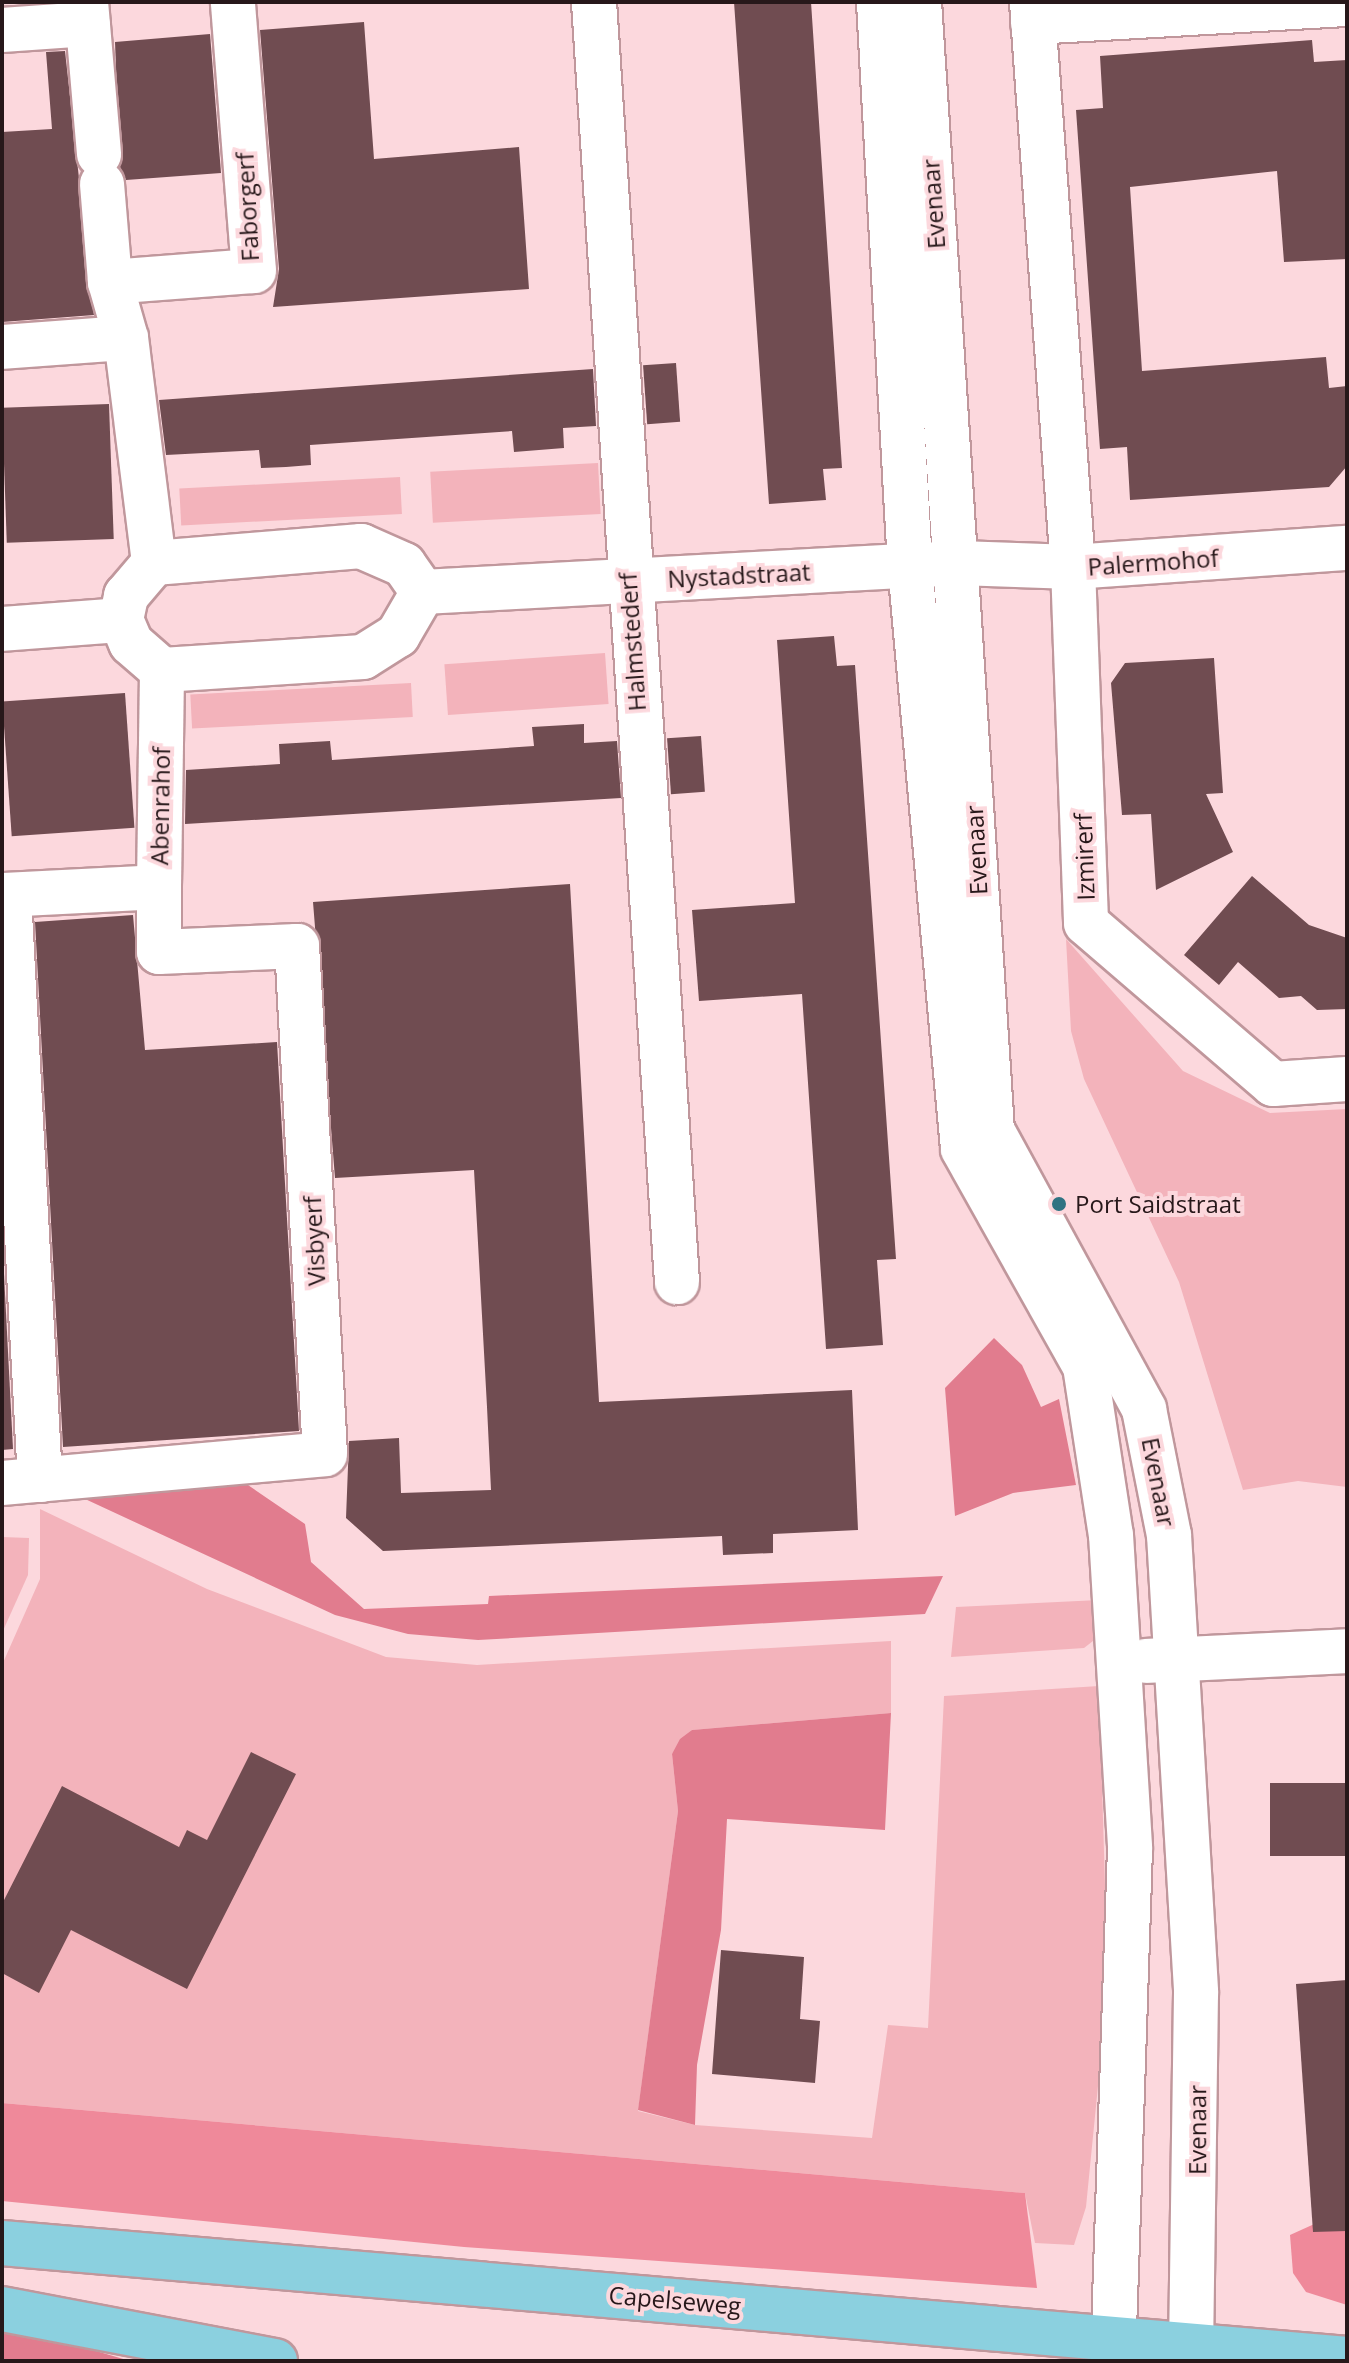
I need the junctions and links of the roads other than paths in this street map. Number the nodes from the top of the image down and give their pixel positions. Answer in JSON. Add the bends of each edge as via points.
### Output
{"nodes":[{"id":1,"x":233,"y":2,"type":"edge"},
{"id":2,"x":594,"y":2,"type":"edge"},
{"id":3,"x":879,"y":2,"type":"edge"},
{"id":4,"x":919,"y":2,"type":"edge"},
{"id":5,"x":1347,"y":4,"type":"edge"},
{"id":6,"x":1032,"y":12,"type":"edge"},
{"id":7,"x":87,"y":13,"type":"edge"},
{"id":8,"x":2,"y":30,"type":"edge"},
{"id":9,"x":110,"y":282,"type":"junction"},
{"id":10,"x":126,"y":338,"type":"junction"},
{"id":11,"x":2,"y":347,"type":"edge"},
{"id":12,"x":1347,"y":548,"type":"edge"},
{"id":13,"x":154,"y":563,"type":"junction"},
{"id":14,"x":959,"y":563,"type":"junction"},
{"id":15,"x":910,"y":565,"type":"junction"},
{"id":16,"x":1073,"y":567,"type":"junction"},
{"id":17,"x":628,"y":581,"type":"junction"},
{"id":18,"x":423,"y":592,"type":"junction"},
{"id":19,"x":121,"y":620,"type":"junction"},
{"id":20,"x":2,"y":629,"type":"edge"},
{"id":21,"x":162,"y":670,"type":"junction"},
{"id":22,"x":159,"y":887,"type":"junction"},
{"id":23,"x":6,"y":895,"type":"edge"},
{"id":24,"x":1347,"y":1079,"type":"edge"},
{"id":25,"x":23,"y":1159,"type":"joint"},
{"id":26,"x":677,"y":1282,"type":"dead end"},
{"id":27,"x":20,"y":1482,"type":"edge"},
{"id":28,"x":1347,"y":1651,"type":"edge"},
{"id":29,"x":1173,"y":1659,"type":"junction"},
{"id":30,"x":1121,"y":1662,"type":"junction"},
{"id":31,"x":2,"y":2243,"type":"edge"},
{"id":32,"x":2,"y":2309,"type":"edge"},
{"id":33,"x":1114,"y":2352,"type":"edge"},
{"id":34,"x":1191,"y":2354,"type":"edge"},
{"id":35,"x":1347,"y":2359,"type":"edge"},
{"id":36,"x":275,"y":2361,"type":"edge"}],
"edges":[{"from":1,"to":9,"type":"street","name":"Faborgerf","via":[[254,271]]},
{"from":2,"to":17,"type":"street","name":"Halmstederf"},
{"from":3,"to":15,"type":"street","name":"Evenaar"},
{"from":4,"to":14,"type":"street","name":"Evenaar"},
{"from":5,"to":6,"type":"street"},
{"from":6,"to":16,"type":"street"},
{"from":7,"to":8,"type":"street"},
{"from":7,"to":9,"type":"street"},
{"from":9,"to":10,"type":"street"},
{"from":10,"to":11,"type":"street"},
{"from":10,"to":13,"type":"street"},
{"from":12,"to":16,"type":"street","name":"Palermohof"},
{"from":13,"to":18,"type":"street","via":[[361,546],[404,565]]},
{"from":13,"to":19,"type":"street","via":[[126,596]]},
{"from":14,"to":15,"type":"street","name":"Palermohof"},
{"from":14,"to":16,"type":"street","name":"Palermohof"},
{"from":14,"to":29,"type":"street","name":"Evenaar","via":[[992,1130],[1144,1409],[1169,1535]]},
{"from":15,"to":17,"type":"street","name":"Nystadstraat"},
{"from":15,"to":30,"type":"street","name":"Evenaar","via":[[963,1149],[1085,1366],[1111,1535]]},
{"from":16,"to":24,"type":"street","name":"Izmirerf","via":[[1086,923],[1273,1084]]},
{"from":17,"to":18,"type":"street","name":"Nystadstraat"},
{"from":17,"to":26,"type":"street","name":"Halmstederf"},
{"from":18,"to":21,"type":"street","via":[[398,635],[363,657]]},
{"from":19,"to":20,"type":"street"},
{"from":19,"to":21,"type":"street","via":[[131,643]]},
{"from":21,"to":22,"type":"street","name":"Abenrahof"},
{"from":22,"to":23,"type":"street","name":"Abenrahof"},
{"from":22,"to":27,"type":"street","name":"Visbyerf","via":[[159,952],[297,946],[325,1454]]},
{"from":23,"to":25,"type":"street","name":"Abenrahof"},
{"from":25,"to":27,"type":"street","name":"Visbyerf"},
{"from":28,"to":29,"type":"street"},
{"from":29,"to":30,"type":"street"},
{"from":29,"to":34,"type":"street","name":"Evenaar","via":[[1196,1993]]},
{"from":30,"to":33,"type":"street","name":"Evenaar","via":[[1129,1926]]},
{"from":31,"to":33,"type":"main road","name":"Capelseweg"},
{"from":32,"to":36,"type":"main road"},
{"from":33,"to":34,"type":"main road","name":"Capelseweg"},
{"from":34,"to":35,"type":"main road","name":"Capelseweg"}]}
